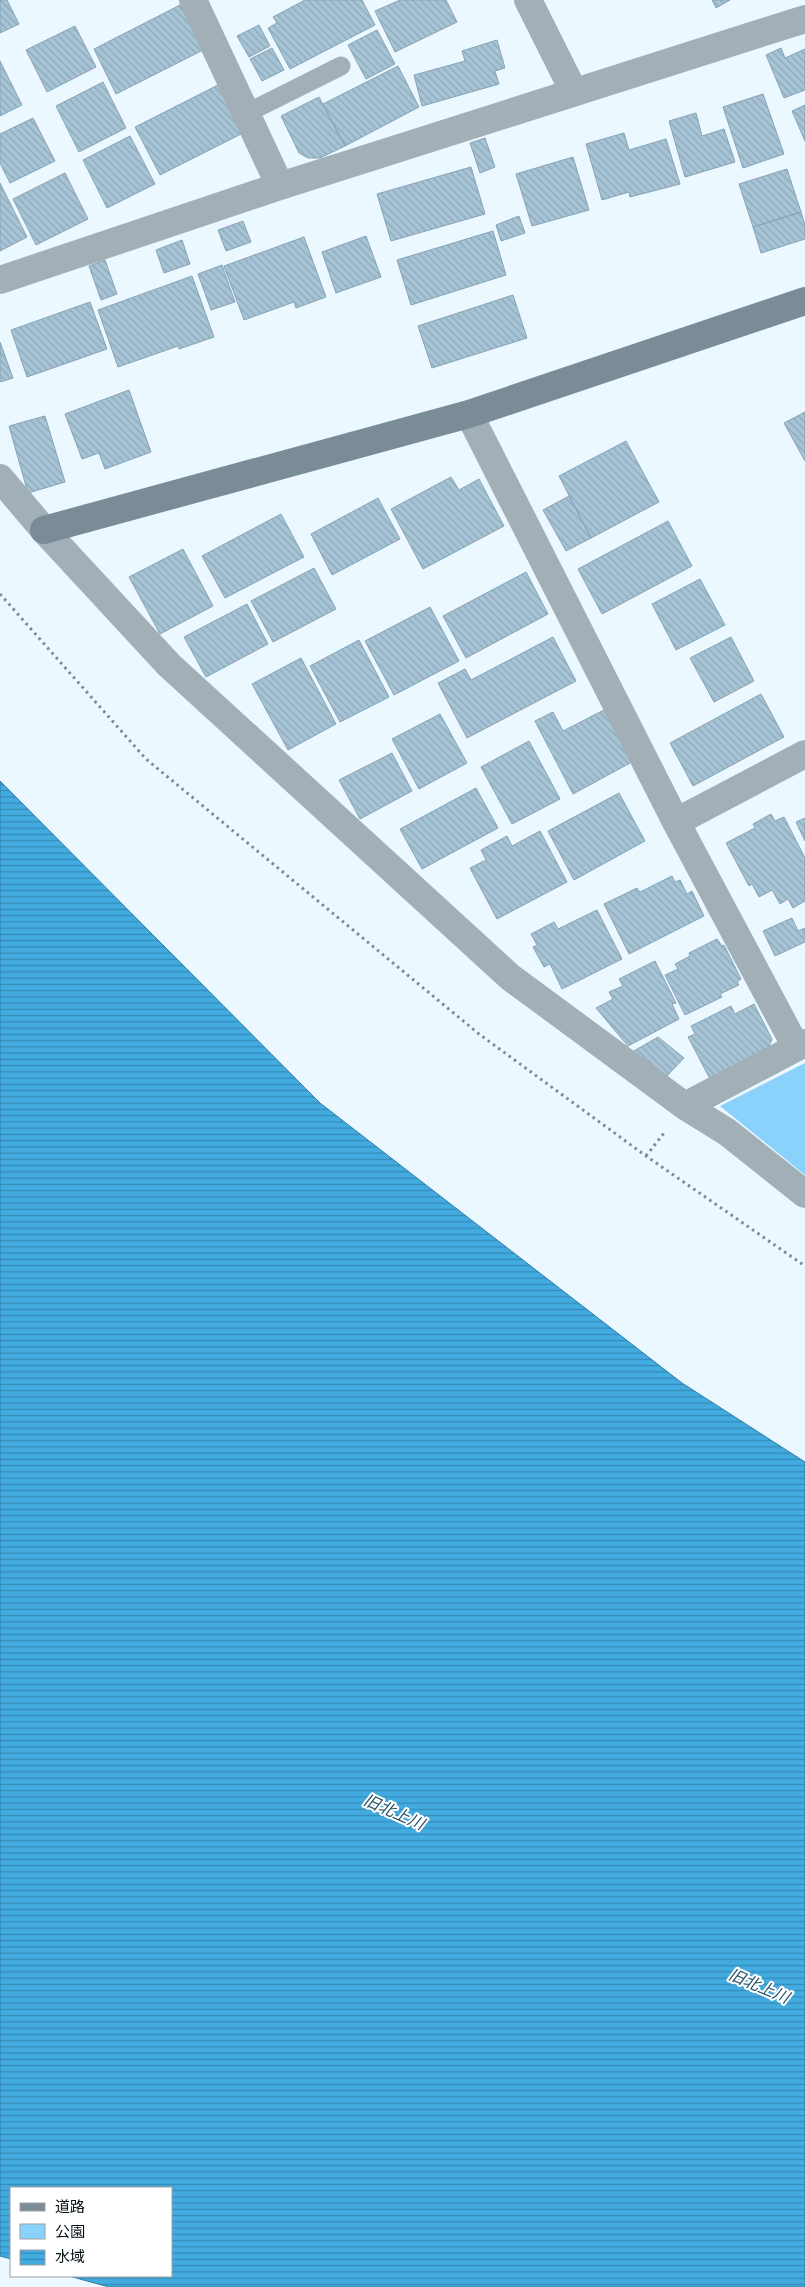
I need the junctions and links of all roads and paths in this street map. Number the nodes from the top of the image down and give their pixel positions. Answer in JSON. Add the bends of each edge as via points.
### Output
{"nodes":[{"id":1,"x":193,"y":0,"type":"edge"},
{"id":2,"x":528,"y":0,"type":"edge"},
{"id":3,"x":805,"y":19,"type":"edge"},
{"id":4,"x":341,"y":66,"type":"dead end"},
{"id":5,"x":574,"y":92,"type":"junction"},
{"id":6,"x":246,"y":113,"type":"junction"},
{"id":7,"x":280,"y":186,"type":"junction"},
{"id":8,"x":0,"y":280,"type":"edge"},
{"id":9,"x":805,"y":301,"type":"edge"},
{"id":10,"x":469,"y":414,"type":"junction"},
{"id":11,"x":0,"y":478,"type":"edge"},
{"id":12,"x":44,"y":530,"type":"junction"},
{"id":13,"x":0,"y":594,"type":"edge"},
{"id":14,"x":805,"y":754,"type":"edge"},
{"id":15,"x":676,"y":822,"type":"junction"},
{"id":16,"x":800,"y":1045,"type":"edge"},
{"id":17,"x":685,"y":1106,"type":"junction"},
{"id":18,"x":805,"y":1194,"type":"edge"},
{"id":19,"x":805,"y":1266,"type":"edge"}],
"edges":[{"from":1,"to":6,"type":"street"},
{"from":2,"to":5,"type":"street"},
{"from":3,"to":5,"type":"street"},
{"from":4,"to":6,"type":"lane"},
{"from":5,"to":7,"type":"street"},
{"from":6,"to":7,"type":"street"},
{"from":7,"to":8,"type":"street"},
{"from":9,"to":10,"type":"street"},
{"from":10,"to":12,"type":"street"},
{"from":10,"to":15,"type":"street"},
{"from":11,"to":12,"type":"street"},
{"from":12,"to":17,"type":"street","via":[[169,665],[510,977]]},
{"from":13,"to":19,"type":"path","via":[[146,759],[479,1034],[646,1156]]},
{"from":14,"to":15,"type":"street"},
{"from":15,"to":16,"type":"street"},
{"from":16,"to":17,"type":"street"},
{"from":17,"to":18,"type":"street","via":[[727,1132]]}]}
